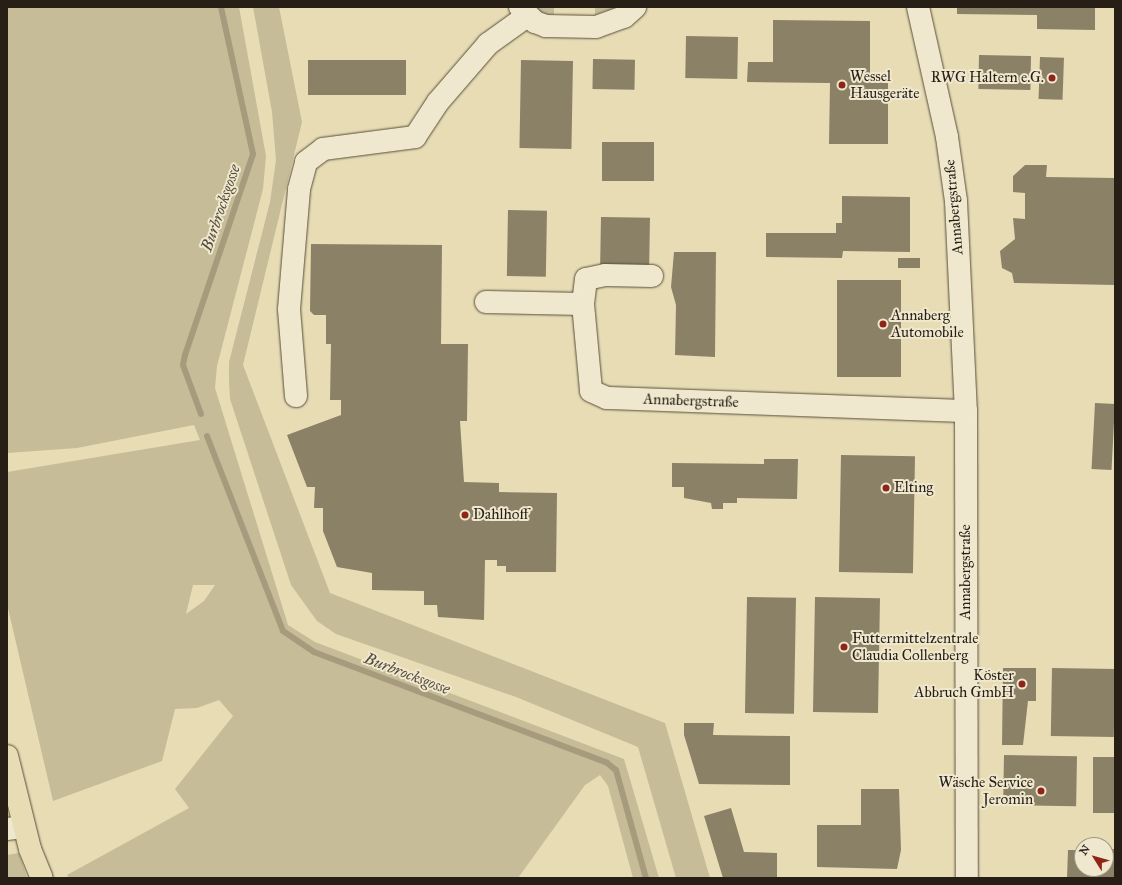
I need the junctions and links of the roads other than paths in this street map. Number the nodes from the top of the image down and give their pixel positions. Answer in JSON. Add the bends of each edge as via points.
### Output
{"nodes":[{"id":1,"x":635,"y":7,"type":"edge"},
{"id":2,"x":918,"y":7,"type":"edge"},
{"id":3,"x":523,"y":11,"type":"edge"},
{"id":4,"x":652,"y":276,"type":"dead end"},
{"id":5,"x":486,"y":302,"type":"dead end"},
{"id":6,"x":583,"y":304,"type":"junction"},
{"id":7,"x":296,"y":396,"type":"dead end"},
{"id":8,"x":966,"y":411,"type":"junction"},
{"id":9,"x":7,"y":756,"type":"edge"},
{"id":10,"x":16,"y":828,"type":"edge"},
{"id":11,"x":42,"y":878,"type":"edge"},
{"id":12,"x":967,"y":878,"type":"edge"}],
"edges":[{"from":1,"to":3,"type":"street","via":[[624,17],[596,28],[546,26]]},
{"from":2,"to":8,"type":"street","name":"Annabergstraße","via":[[947,137],[956,201]]},
{"from":3,"to":7,"type":"street","via":[[488,44],[438,102],[415,137],[323,149],[306,162],[299,189],[289,309]]},
{"from":4,"to":6,"type":"street","via":[[605,274],[586,279]]},
{"from":5,"to":6,"type":"street"},
{"from":6,"to":8,"type":"street","name":"Annabergstraße","via":[[591,390],[607,398]]},
{"from":8,"to":12,"type":"street","name":"Annabergstraße"},
{"from":9,"to":10,"type":"main road"},
{"from":10,"to":11,"type":"main road"}]}
